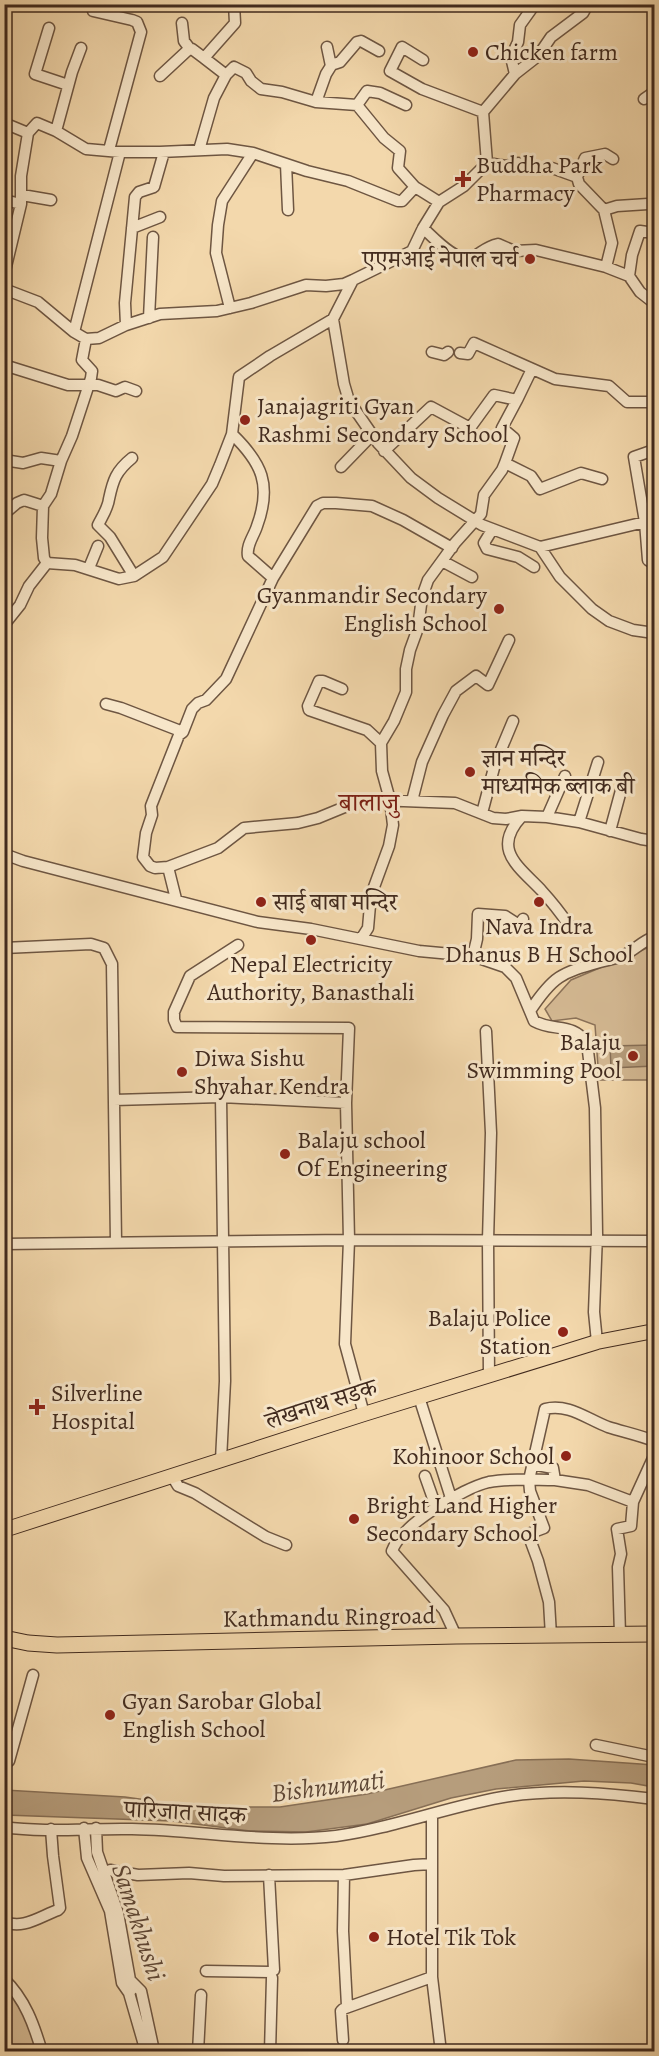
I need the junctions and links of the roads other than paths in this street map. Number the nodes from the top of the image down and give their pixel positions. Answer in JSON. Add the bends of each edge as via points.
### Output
{"nodes":[{"id":1,"x":234,"y":4,"type":"edge"},
{"id":2,"x":535,"y":4,"type":"edge"},
{"id":3,"x":574,"y":4,"type":"edge"},
{"id":4,"x":586,"y":9,"type":"edge"},
{"id":5,"x":93,"y":11,"type":"dead end"},
{"id":6,"x":182,"y":23,"type":"dead end"},
{"id":7,"x":49,"y":28,"type":"dead end"},
{"id":8,"x":327,"y":46,"type":"dead end"},
{"id":9,"x":81,"y":48,"type":"dead end"},
{"id":10,"x":190,"y":49,"type":"junction"},
{"id":11,"x":379,"y":51,"type":"dead end"},
{"id":12,"x":204,"y":58,"type":"junction"},
{"id":13,"x":423,"y":60,"type":"dead end"},
{"id":14,"x":331,"y":65,"type":"junction"},
{"id":15,"x":515,"y":74,"type":"junction"},
{"id":16,"x":226,"y":75,"type":"junction"},
{"id":17,"x":160,"y":76,"type":"dead end"},
{"id":18,"x":68,"y":85,"type":"junction"},
{"id":19,"x":654,"y":92,"type":"edge"},
{"id":20,"x":644,"y":99,"type":"dead end"},
{"id":21,"x":316,"y":102,"type":"junction"},
{"id":22,"x":357,"y":105,"type":"junction"},
{"id":23,"x":406,"y":105,"type":"dead end"},
{"id":24,"x":483,"y":112,"type":"junction"},
{"id":25,"x":4,"y":123,"type":"edge"},
{"id":26,"x":56,"y":131,"type":"junction"},
{"id":27,"x":28,"y":133,"type":"junction"},
{"id":28,"x":200,"y":150,"type":"junction"},
{"id":29,"x":114,"y":151,"type":"junction"},
{"id":30,"x":164,"y":152,"type":"junction"},
{"id":31,"x":253,"y":153,"type":"junction"},
{"id":32,"x":613,"y":159,"type":"dead end"},
{"id":33,"x":487,"y":163,"type":"junction"},
{"id":34,"x":286,"y":164,"type":"junction"},
{"id":35,"x":577,"y":177,"type":"junction"},
{"id":36,"x":415,"y":187,"type":"junction"},
{"id":37,"x":21,"y":199,"type":"junction"},
{"id":38,"x":4,"y":200,"type":"edge"},
{"id":39,"x":51,"y":200,"type":"dead end"},
{"id":40,"x":439,"y":202,"type":"junction"},
{"id":41,"x":648,"y":204,"type":"dead end"},
{"id":42,"x":288,"y":210,"type":"dead end"},
{"id":43,"x":604,"y":210,"type":"junction"},
{"id":44,"x":160,"y":218,"type":"dead end"},
{"id":45,"x":132,"y":228,"type":"junction"},
{"id":46,"x":427,"y":232,"type":"junction"},
{"id":47,"x":654,"y":233,"type":"edge"},
{"id":48,"x":153,"y":237,"type":"dead end"},
{"id":49,"x":606,"y":267,"type":"junction"},
{"id":50,"x":4,"y":275,"type":"edge"},
{"id":51,"x":629,"y":276,"type":"junction"},
{"id":52,"x":353,"y":280,"type":"junction"},
{"id":53,"x":4,"y":289,"type":"edge"},
{"id":54,"x":654,"y":303,"type":"edge"},
{"id":55,"x":230,"y":308,"type":"junction"},
{"id":56,"x":149,"y":318,"type":"junction"},
{"id":57,"x":333,"y":319,"type":"junction"},
{"id":58,"x":126,"y":325,"type":"junction"},
{"id":59,"x":74,"y":332,"type":"junction"},
{"id":60,"x":86,"y":339,"type":"junction"},
{"id":61,"x":432,"y":352,"type":"dead end"},
{"id":62,"x":4,"y":365,"type":"edge"},
{"id":63,"x":536,"y":371,"type":"junction"},
{"id":64,"x":89,"y":385,"type":"junction"},
{"id":65,"x":136,"y":391,"type":"dead end"},
{"id":66,"x":517,"y":400,"type":"junction"},
{"id":67,"x":654,"y":402,"type":"edge"},
{"id":68,"x":232,"y":434,"type":"junction"},
{"id":69,"x":372,"y":435,"type":"junction"},
{"id":70,"x":654,"y":450,"type":"edge"},
{"id":71,"x":384,"y":451,"type":"junction"},
{"id":72,"x":132,"y":458,"type":"dead end"},
{"id":73,"x":4,"y":459,"type":"edge"},
{"id":74,"x":61,"y":461,"type":"junction"},
{"id":75,"x":505,"y":463,"type":"junction"},
{"id":76,"x":341,"y":467,"type":"dead end"},
{"id":77,"x":602,"y":479,"type":"dead end"},
{"id":78,"x":43,"y":506,"type":"junction"},
{"id":79,"x":4,"y":514,"type":"edge"},
{"id":80,"x":476,"y":521,"type":"junction"},
{"id":81,"x":645,"y":522,"type":"junction"},
{"id":82,"x":492,"y":530,"type":"junction"},
{"id":83,"x":98,"y":546,"type":"dead end"},
{"id":84,"x":540,"y":547,"type":"junction"},
{"id":85,"x":452,"y":548,"type":"junction"},
{"id":86,"x":442,"y":561,"type":"junction"},
{"id":87,"x":47,"y":563,"type":"junction"},
{"id":88,"x":654,"y":564,"type":"edge"},
{"id":89,"x":534,"y":567,"type":"dead end"},
{"id":90,"x":88,"y":568,"type":"junction"},
{"id":91,"x":134,"y":576,"type":"junction"},
{"id":92,"x":472,"y":577,"type":"dead end"},
{"id":93,"x":273,"y":578,"type":"junction"},
{"id":94,"x":4,"y":625,"type":"edge"},
{"id":95,"x":654,"y":633,"type":"edge"},
{"id":96,"x":509,"y":640,"type":"dead end"},
{"id":97,"x":342,"y":690,"type":"dead end"},
{"id":98,"x":106,"y":704,"type":"dead end"},
{"id":99,"x":513,"y":721,"type":"dead end"},
{"id":100,"x":183,"y":732,"type":"junction"},
{"id":101,"x":381,"y":743,"type":"junction"},
{"id":102,"x":598,"y":762,"type":"dead end"},
{"id":103,"x":566,"y":776,"type":"dead end"},
{"id":104,"x":623,"y":783,"type":"dead end"},
{"id":105,"x":390,"y":800,"type":"junction"},
{"id":106,"x":412,"y":801,"type":"junction"},
{"id":107,"x":482,"y":813,"type":"junction"},
{"id":108,"x":522,"y":816,"type":"junction"},
{"id":109,"x":547,"y":817,"type":"junction"},
{"id":110,"x":579,"y":822,"type":"junction"},
{"id":111,"x":610,"y":831,"type":"junction"},
{"id":112,"x":654,"y":841,"type":"edge"},
{"id":113,"x":4,"y":854,"type":"edge"},
{"id":114,"x":168,"y":867,"type":"junction"},
{"id":115,"x":176,"y":899,"type":"junction"},
{"id":116,"x":523,"y":919,"type":"dead end"},
{"id":117,"x":568,"y":924,"type":"dead end"},
{"id":118,"x":654,"y":937,"type":"edge"},
{"id":119,"x":362,"y":939,"type":"junction"},
{"id":120,"x":238,"y":945,"type":"dead end"},
{"id":121,"x":4,"y":948,"type":"edge"},
{"id":122,"x":473,"y":956,"type":"junction"},
{"id":123,"x":530,"y":1011,"type":"junction"},
{"id":124,"x":486,"y":1031,"type":"dead end"},
{"id":125,"x":221,"y":1097,"type":"junction"},
{"id":126,"x":114,"y":1100,"type":"junction"},
{"id":127,"x":346,"y":1103,"type":"junction"},
{"id":128,"x":349,"y":1240,"type":"junction"},
{"id":129,"x":488,"y":1240,"type":"junction"},
{"id":130,"x":654,"y":1240,"type":"edge"},
{"id":131,"x":116,"y":1242,"type":"junction"},
{"id":132,"x":224,"y":1242,"type":"junction"},
{"id":133,"x":596,"y":1242,"type":"junction"},
{"id":134,"x":4,"y":1244,"type":"edge"},
{"id":135,"x":654,"y":1331,"type":"edge"},
{"id":136,"x":597,"y":1342,"type":"junction"},
{"id":137,"x":489,"y":1376,"type":"junction"},
{"id":138,"x":419,"y":1397,"type":"junction"},
{"id":139,"x":364,"y":1414,"type":"junction"},
{"id":140,"x":654,"y":1441,"type":"edge"},
{"id":141,"x":654,"y":1456,"type":"edge"},
{"id":142,"x":220,"y":1460,"type":"junction"},
{"id":143,"x":532,"y":1464,"type":"junction"},
{"id":144,"x":172,"y":1476,"type":"junction"},
{"id":145,"x":425,"y":1476,"type":"dead end"},
{"id":146,"x":529,"y":1480,"type":"junction"},
{"id":147,"x":555,"y":1480,"type":"junction"},
{"id":148,"x":451,"y":1498,"type":"junction"},
{"id":149,"x":633,"y":1503,"type":"junction"},
{"id":150,"x":436,"y":1507,"type":"junction"},
{"id":151,"x":4,"y":1530,"type":"edge"},
{"id":152,"x":286,"y":1545,"type":"dead end"},
{"id":153,"x":654,"y":1634,"type":"edge"},
{"id":154,"x":621,"y":1635,"type":"junction"},
{"id":155,"x":456,"y":1636,"type":"junction"},
{"id":156,"x":551,"y":1636,"type":"junction"},
{"id":157,"x":4,"y":1638,"type":"edge"},
{"id":158,"x":33,"y":1675,"type":"dead end"},
{"id":159,"x":596,"y":1745,"type":"dead end"},
{"id":160,"x":654,"y":1757,"type":"edge"},
{"id":161,"x":8,"y":1761,"type":"edge"},
{"id":162,"x":654,"y":1799,"type":"edge"},
{"id":163,"x":432,"y":1815,"type":"junction"},
{"id":164,"x":4,"y":1827,"type":"edge"},
{"id":165,"x":90,"y":1828,"type":"junction"},
{"id":166,"x":51,"y":1829,"type":"junction"},
{"id":167,"x":432,"y":1864,"type":"junction"},
{"id":168,"x":103,"y":1873,"type":"junction"},
{"id":169,"x":269,"y":1875,"type":"junction"},
{"id":170,"x":344,"y":1875,"type":"junction"},
{"id":171,"x":4,"y":1921,"type":"edge"},
{"id":172,"x":206,"y":1971,"type":"dead end"},
{"id":173,"x":432,"y":1977,"type":"junction"},
{"id":174,"x":273,"y":1978,"type":"dead end"},
{"id":175,"x":4,"y":1979,"type":"edge"},
{"id":176,"x":132,"y":1989,"type":"junction"},
{"id":177,"x":201,"y":1995,"type":"dead end"},
{"id":178,"x":347,"y":2006,"type":"junction"},
{"id":179,"x":343,"y":2040,"type":"dead end"},
{"id":180,"x":154,"y":2051,"type":"edge"},
{"id":181,"x":42,"y":2052,"type":"edge"},
{"id":182,"x":146,"y":2052,"type":"edge"},
{"id":183,"x":198,"y":2052,"type":"edge"},
{"id":184,"x":270,"y":2052,"type":"edge"},
{"id":185,"x":441,"y":2052,"type":"edge"}],
"edges":[{"from":1,"to":12,"type":"street","via":[[235,23]]},
{"from":2,"to":15,"type":"street","via":[[520,25],[511,57]]},
{"from":3,"to":4,"type":"street"},
{"from":4,"to":15,"type":"street"},
{"from":5,"to":29,"type":"street","via":[[137,22],[141,32]]},
{"from":6,"to":10,"type":"street","via":[[184,41]]},
{"from":7,"to":18,"type":"street","via":[[35,74]]},
{"from":8,"to":14,"type":"street"},
{"from":9,"to":18,"type":"street"},
{"from":10,"to":12,"type":"street"},
{"from":10,"to":17,"type":"street"},
{"from":11,"to":14,"type":"street","via":[[357,42],[340,63]]},
{"from":12,"to":16,"type":"street"},
{"from":13,"to":24,"type":"street","via":[[402,47],[390,71],[422,89]]},
{"from":14,"to":21,"type":"street"},
{"from":15,"to":24,"type":"street"},
{"from":16,"to":21,"type":"street","via":[[238,68],[261,88]]},
{"from":16,"to":28,"type":"street","via":[[214,98]]},
{"from":18,"to":26,"type":"street"},
{"from":19,"to":20,"type":"street"},
{"from":21,"to":22,"type":"street"},
{"from":22,"to":23,"type":"street","via":[[368,91]]},
{"from":22,"to":36,"type":"street","via":[[399,151],[398,168]]},
{"from":24,"to":33,"type":"street"},
{"from":25,"to":27,"type":"street"},
{"from":26,"to":27,"type":"street","via":[[37,123]]},
{"from":26,"to":29,"type":"street","via":[[86,149]]},
{"from":27,"to":37,"type":"street"},
{"from":28,"to":30,"type":"street"},
{"from":28,"to":31,"type":"street"},
{"from":29,"to":30,"type":"street"},
{"from":29,"to":59,"type":"street"},
{"from":30,"to":45,"type":"street","via":[[154,187],[135,197]]},
{"from":31,"to":34,"type":"street"},
{"from":31,"to":55,"type":"street","via":[[222,201],[218,225],[216,254]]},
{"from":32,"to":35,"type":"street","via":[[605,154],[585,158]]},
{"from":33,"to":35,"type":"street","via":[[552,168]]},
{"from":33,"to":40,"type":"street","via":[[464,186]]},
{"from":34,"to":36,"type":"street","via":[[348,181],[398,201]]},
{"from":34,"to":42,"type":"street"},
{"from":35,"to":43,"type":"street"},
{"from":36,"to":40,"type":"street"},
{"from":37,"to":38,"type":"street"},
{"from":37,"to":39,"type":"street"},
{"from":37,"to":50,"type":"street"},
{"from":40,"to":46,"type":"street"},
{"from":41,"to":43,"type":"street"},
{"from":43,"to":49,"type":"street","via":[[612,243]]},
{"from":44,"to":45,"type":"street"},
{"from":45,"to":58,"type":"street"},
{"from":46,"to":49,"type":"street","via":[[464,260],[498,244],[514,251],[536,250]]},
{"from":46,"to":52,"type":"street","via":[[412,251]]},
{"from":47,"to":51,"type":"street","via":[[640,231]]},
{"from":48,"to":56,"type":"street"},
{"from":49,"to":51,"type":"street"},
{"from":51,"to":54,"type":"street"},
{"from":52,"to":55,"type":"street","via":[[326,286],[306,285]]},
{"from":52,"to":57,"type":"street"},
{"from":53,"to":59,"type":"street","via":[[38,302]]},
{"from":55,"to":56,"type":"street"},
{"from":56,"to":58,"type":"street"},
{"from":57,"to":68,"type":"street","via":[[239,377]]},
{"from":57,"to":69,"type":"street","via":[[349,401]]},
{"from":58,"to":60,"type":"street"},
{"from":59,"to":60,"type":"street"},
{"from":60,"to":64,"type":"street","via":[[82,360],[92,371]]},
{"from":61,"to":63,"type":"street","via":[[444,356],[468,354],[474,343]]},
{"from":62,"to":64,"type":"street","via":[[68,385]]},
{"from":63,"to":66,"type":"street"},
{"from":63,"to":67,"type":"street","via":[[555,379],[609,386],[627,402]]},
{"from":64,"to":65,"type":"street"},
{"from":64,"to":74,"type":"street"},
{"from":66,"to":71,"type":"street","via":[[494,395],[468,428],[431,407]]},
{"from":66,"to":75,"type":"street","via":[[502,428],[514,438]]},
{"from":68,"to":91,"type":"street","via":[[212,484],[163,557]]},
{"from":68,"to":93,"type":"street","via":[[255,461],[263,479],[258,525],[246,549],[248,556]]},
{"from":69,"to":71,"type":"street"},
{"from":69,"to":76,"type":"street"},
{"from":70,"to":81,"type":"street","via":[[634,458]]},
{"from":71,"to":80,"type":"street","via":[[411,478]]},
{"from":72,"to":91,"type":"street","via":[[113,482],[98,525]]},
{"from":73,"to":74,"type":"street","via":[[22,463],[41,458]]},
{"from":74,"to":78,"type":"street"},
{"from":75,"to":77,"type":"street","via":[[531,476],[540,489],[581,473]]},
{"from":75,"to":80,"type":"street","via":[[484,495]]},
{"from":78,"to":79,"type":"street","via":[[24,500]]},
{"from":78,"to":87,"type":"street","via":[[42,538]]},
{"from":80,"to":82,"type":"street"},
{"from":80,"to":85,"type":"street"},
{"from":81,"to":84,"type":"street"},
{"from":81,"to":88,"type":"street","via":[[648,560]]},
{"from":82,"to":84,"type":"street"},
{"from":82,"to":89,"type":"street","via":[[484,543],[486,549],[518,557]]},
{"from":83,"to":90,"type":"street"},
{"from":84,"to":95,"type":"street","via":[[560,577],[592,609],[609,621]]},
{"from":85,"to":86,"type":"street"},
{"from":85,"to":93,"type":"street","via":[[372,506],[323,504],[313,510]]},
{"from":86,"to":92,"type":"street"},
{"from":86,"to":101,"type":"street","via":[[422,597],[406,669],[406,692]]},
{"from":87,"to":90,"type":"street"},
{"from":87,"to":94,"type":"street"},
{"from":90,"to":91,"type":"street","via":[[119,579]]},
{"from":93,"to":100,"type":"street","via":[[226,679],[192,710]]},
{"from":96,"to":106,"type":"street","via":[[488,685],[476,676],[456,691],[422,762]]},
{"from":97,"to":101,"type":"street","via":[[319,681],[309,710],[367,730]]},
{"from":98,"to":100,"type":"street"},
{"from":99,"to":107,"type":"street","via":[[495,764]]},
{"from":100,"to":114,"type":"street","via":[[153,798],[143,844],[143,857],[150,866]]},
{"from":101,"to":105,"type":"street","via":[[382,771]]},
{"from":102,"to":110,"type":"street"},
{"from":103,"to":109,"type":"street"},
{"from":104,"to":111,"type":"street"},
{"from":105,"to":106,"type":"street"},
{"from":105,"to":114,"type":"street","via":[[352,804],[298,823],[244,828],[218,848]]},
{"from":105,"to":119,"type":"street","via":[[393,825],[389,846]]},
{"from":106,"to":107,"type":"street","via":[[454,803]]},
{"from":107,"to":108,"type":"street","via":[[506,819]]},
{"from":108,"to":109,"type":"street"},
{"from":108,"to":117,"type":"street","via":[[513,826],[508,846],[512,859]]},
{"from":109,"to":110,"type":"street"},
{"from":110,"to":111,"type":"street"},
{"from":111,"to":112,"type":"street"},
{"from":113,"to":115,"type":"street"},
{"from":114,"to":115,"type":"street"},
{"from":115,"to":119,"type":"street","via":[[258,922]]},
{"from":116,"to":122,"type":"street","via":[[519,925],[505,915],[478,914]]},
{"from":118,"to":123,"type":"street","via":[[622,956],[558,976]]},
{"from":119,"to":122,"type":"street","via":[[419,951]]},
{"from":120,"to":127,"type":"street","via":[[190,976],[174,1012],[177,1027],[349,1028]]},
{"from":121,"to":126,"type":"street","via":[[91,944],[104,948],[112,964]]},
{"from":122,"to":123,"type":"street","via":[[512,972]]},
{"from":123,"to":133,"type":"street","via":[[534,1022],[574,1030],[587,1044],[595,1108]]},
{"from":124,"to":129,"type":"street","via":[[491,1133]]},
{"from":125,"to":126,"type":"street"},
{"from":125,"to":127,"type":"street"},
{"from":125,"to":132,"type":"street"},
{"from":126,"to":131,"type":"street"},
{"from":127,"to":128,"type":"street"},
{"from":128,"to":129,"type":"street"},
{"from":128,"to":132,"type":"street"},
{"from":128,"to":139,"type":"street","via":[[345,1344]]},
{"from":129,"to":133,"type":"street"},
{"from":129,"to":137,"type":"street"},
{"from":130,"to":133,"type":"street"},
{"from":131,"to":132,"type":"street"},
{"from":131,"to":134,"type":"street"},
{"from":132,"to":142,"type":"street","via":[[225,1381]]},
{"from":133,"to":136,"type":"street"},
{"from":135,"to":136,"type":"main road","name":"लेखनाथ सडक"},
{"from":136,"to":137,"type":"main road","name":"लेखनाथ सडक"},
{"from":137,"to":138,"type":"main road","name":"लेखनाथ सडक"},
{"from":138,"to":139,"type":"main road","name":"लेखनाथ सडक"},
{"from":138,"to":148,"type":"street"},
{"from":139,"to":142,"type":"main road","name":"लेखनाथ सडक"},
{"from":140,"to":143,"type":"street","via":[[554,1407],[545,1409]]},
{"from":141,"to":149,"type":"street"},
{"from":142,"to":144,"type":"main road","name":"लेखनाथ सडक"},
{"from":143,"to":146,"type":"street"},
{"from":143,"to":147,"type":"street","via":[[553,1468]]},
{"from":144,"to":151,"type":"main road","name":"लेखनाथ सडक"},
{"from":144,"to":152,"type":"street","via":[[178,1486]]},
{"from":145,"to":150,"type":"street"},
{"from":146,"to":147,"type":"street"},
{"from":146,"to":148,"type":"street","via":[[486,1483]]},
{"from":146,"to":156,"type":"street","via":[[544,1528],[528,1534],[549,1602]]},
{"from":147,"to":149,"type":"street","via":[[588,1485]]},
{"from":148,"to":150,"type":"street"},
{"from":149,"to":154,"type":"street","via":[[631,1526],[617,1529],[621,1554]]},
{"from":150,"to":155,"type":"street","via":[[401,1536],[392,1551],[444,1610]]},
{"from":153,"to":154,"type":"highway","name":"Kathmandu Ringroad"},
{"from":154,"to":156,"type":"highway","name":"Kathmandu Ringroad"},
{"from":155,"to":156,"type":"highway","name":"Kathmandu Ringroad"},
{"from":155,"to":157,"type":"highway","name":"Kathmandu Ringroad","via":[[57,1645]]},
{"from":158,"to":161,"type":"street"},
{"from":159,"to":160,"type":"street"},
{"from":162,"to":163,"type":"street","name":"पारिजात सादक","via":[[576,1791],[510,1796]]},
{"from":163,"to":165,"type":"street","name":"पारिजात सादक","via":[[360,1832],[310,1838]]},
{"from":163,"to":167,"type":"street"},
{"from":164,"to":166,"type":"street","name":"पारिजात सादक"},
{"from":165,"to":166,"type":"street","name":"पारिजात सादक"},
{"from":165,"to":168,"type":"street"},
{"from":165,"to":176,"type":"street","via":[[87,1858],[110,1911],[122,1983]]},
{"from":166,"to":171,"type":"street","via":[[60,1908],[21,1925],[12,1926]]},
{"from":167,"to":170,"type":"street"},
{"from":167,"to":173,"type":"street"},
{"from":168,"to":169,"type":"street","via":[[110,1870],[138,1875]]},
{"from":168,"to":176,"type":"street","via":[[116,1904]]},
{"from":169,"to":170,"type":"street"},
{"from":169,"to":172,"type":"street","via":[[274,1970]]},
{"from":170,"to":178,"type":"street"},
{"from":173,"to":178,"type":"street"},
{"from":173,"to":185,"type":"street"},
{"from":174,"to":184,"type":"street"},
{"from":175,"to":181,"type":"street","via":[[29,2013]]},
{"from":176,"to":180,"type":"street","via":[[141,1991]]},
{"from":176,"to":182,"type":"street"},
{"from":177,"to":183,"type":"street"},
{"from":178,"to":179,"type":"street","via":[[341,2012]]}]}
